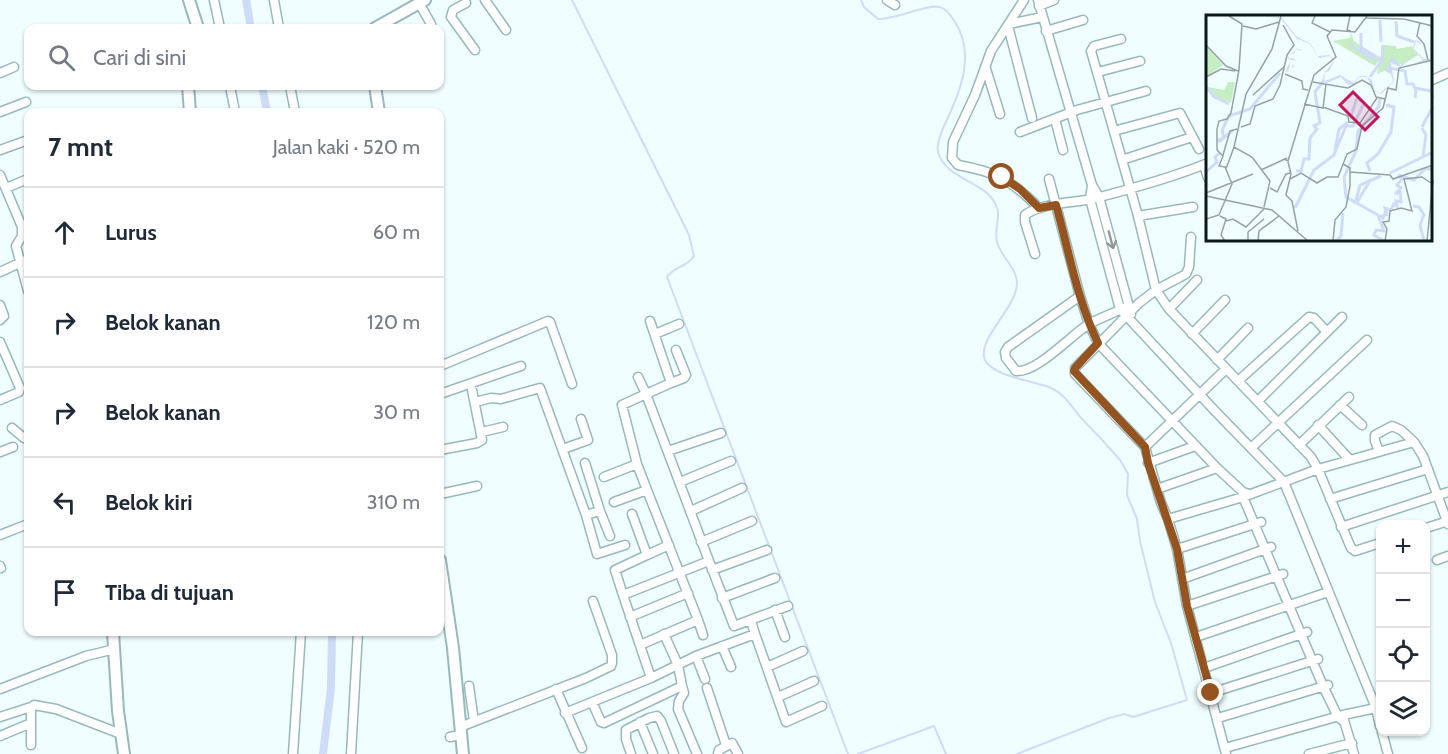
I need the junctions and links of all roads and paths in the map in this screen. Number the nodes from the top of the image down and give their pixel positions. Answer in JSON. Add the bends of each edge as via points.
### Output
{"nodes":[{"id":1,"x":189,"y":0,"type":"edge"},
{"id":2,"x":214,"y":0,"type":"edge"},
{"id":3,"x":274,"y":0,"type":"edge"},
{"id":4,"x":485,"y":0,"type":"edge"},
{"id":5,"x":1024,"y":0,"type":"edge"},
{"id":6,"x":1054,"y":0,"type":"edge"},
{"id":7,"x":467,"y":1,"type":"edge"},
{"id":8,"x":419,"y":2,"type":"edge"},
{"id":9,"x":1038,"y":3,"type":"edge"},
{"id":10,"x":1042,"y":16,"type":"junction"},
{"id":11,"x":1083,"y":20,"type":"dead end"},
{"id":12,"x":197,"y":24,"type":"edge"},
{"id":13,"x":219,"y":24,"type":"edge"},
{"id":14,"x":278,"y":24,"type":"edge"},
{"id":15,"x":382,"y":24,"type":"edge"},
{"id":16,"x":431,"y":24,"type":"dead end"},
{"id":17,"x":1008,"y":25,"type":"junction"},
{"id":18,"x":506,"y":30,"type":"dead end"},
{"id":19,"x":1046,"y":31,"type":"junction"},
{"id":20,"x":1121,"y":39,"type":"dead end"},
{"id":21,"x":475,"y":50,"type":"dead end"},
{"id":22,"x":1140,"y":61,"type":"dead end"},
{"id":23,"x":14,"y":67,"type":"dead end"},
{"id":24,"x":986,"y":68,"type":"junction"},
{"id":25,"x":1098,"y":72,"type":"junction"},
{"id":26,"x":0,"y":73,"type":"edge"},
{"id":27,"x":1448,"y":73,"type":"edge"},
{"id":28,"x":1433,"y":79,"type":"edge"},
{"id":29,"x":188,"y":90,"type":"edge"},
{"id":30,"x":231,"y":90,"type":"edge"},
{"id":31,"x":291,"y":90,"type":"edge"},
{"id":32,"x":376,"y":90,"type":"edge"},
{"id":33,"x":1146,"y":91,"type":"dead end"},
{"id":34,"x":1106,"y":101,"type":"junction"},
{"id":35,"x":26,"y":102,"type":"dead end"},
{"id":36,"x":190,"y":108,"type":"edge"},
{"id":37,"x":234,"y":108,"type":"edge"},
{"id":38,"x":294,"y":108,"type":"edge"},
{"id":39,"x":378,"y":108,"type":"edge"},
{"id":40,"x":0,"y":112,"type":"edge"},
{"id":41,"x":1070,"y":113,"type":"junction"},
{"id":42,"x":1000,"y":114,"type":"dead end"},
{"id":43,"x":1032,"y":118,"type":"dead end"},
{"id":44,"x":1055,"y":119,"type":"junction"},
{"id":45,"x":1114,"y":131,"type":"junction"},
{"id":46,"x":1020,"y":132,"type":"dead end"},
{"id":47,"x":1192,"y":137,"type":"junction"},
{"id":48,"x":24,"y":141,"type":"edge"},
{"id":49,"x":1199,"y":149,"type":"dead end"},
{"id":50,"x":0,"y":150,"type":"edge"},
{"id":51,"x":1063,"y":150,"type":"dead end"},
{"id":52,"x":1122,"y":160,"type":"junction"},
{"id":53,"x":1206,"y":164,"type":"edge"},
{"id":54,"x":0,"y":175,"type":"edge"},
{"id":55,"x":1049,"y":179,"type":"dead end"},
{"id":56,"x":24,"y":181,"type":"edge"},
{"id":57,"x":6,"y":188,"type":"junction"},
{"id":58,"x":1131,"y":189,"type":"junction"},
{"id":59,"x":1095,"y":198,"type":"junction"},
{"id":60,"x":1056,"y":205,"type":"junction"},
{"id":61,"x":1193,"y":207,"type":"dead end"},
{"id":62,"x":1039,"y":208,"type":"junction"},
{"id":63,"x":1138,"y":216,"type":"junction"},
{"id":64,"x":24,"y":219,"type":"edge"},
{"id":65,"x":19,"y":221,"type":"junction"},
{"id":66,"x":1191,"y":237,"type":"dead end"},
{"id":67,"x":1035,"y":254,"type":"dead end"},
{"id":68,"x":24,"y":259,"type":"edge"},
{"id":69,"x":24,"y":261,"type":"edge"},
{"id":70,"x":0,"y":272,"type":"edge"},
{"id":71,"x":1197,"y":280,"type":"dead end"},
{"id":72,"x":1156,"y":290,"type":"junction"},
{"id":73,"x":1080,"y":296,"type":"junction"},
{"id":74,"x":1226,"y":300,"type":"dead end"},
{"id":75,"x":0,"y":305,"type":"edge"},
{"id":76,"x":1169,"y":309,"type":"junction"},
{"id":77,"x":1127,"y":312,"type":"junction"},
{"id":78,"x":1342,"y":317,"type":"dead end"},
{"id":79,"x":0,"y":320,"type":"edge"},
{"id":80,"x":650,"y":321,"type":"dead end"},
{"id":81,"x":679,"y":324,"type":"dead end"},
{"id":82,"x":1089,"y":324,"type":"junction"},
{"id":83,"x":1248,"y":328,"type":"dead end"},
{"id":84,"x":1327,"y":332,"type":"junction"},
{"id":85,"x":655,"y":334,"type":"junction"},
{"id":86,"x":1192,"y":334,"type":"junction"},
{"id":87,"x":1367,"y":340,"type":"dead end"},
{"id":88,"x":0,"y":342,"type":"edge"},
{"id":89,"x":1098,"y":343,"type":"junction"},
{"id":90,"x":676,"y":350,"type":"dead end"},
{"id":91,"x":3,"y":356,"type":"edge"},
{"id":92,"x":1217,"y":360,"type":"junction"},
{"id":93,"x":444,"y":364,"type":"edge"},
{"id":94,"x":521,"y":366,"type":"dead end"},
{"id":95,"x":1226,"y":369,"type":"junction"},
{"id":96,"x":638,"y":377,"type":"dead end"},
{"id":97,"x":1238,"y":381,"type":"junction"},
{"id":98,"x":671,"y":383,"type":"junction"},
{"id":99,"x":572,"y":384,"type":"dead end"},
{"id":100,"x":472,"y":390,"type":"dead end"},
{"id":101,"x":444,"y":393,"type":"edge"},
{"id":102,"x":646,"y":394,"type":"junction"},
{"id":103,"x":1199,"y":394,"type":"junction"},
{"id":104,"x":1349,"y":397,"type":"dead end"},
{"id":105,"x":0,"y":400,"type":"edge"},
{"id":106,"x":1258,"y":401,"type":"junction"},
{"id":107,"x":475,"y":402,"type":"junction"},
{"id":108,"x":1340,"y":405,"type":"junction"},
{"id":109,"x":581,"y":419,"type":"dead end"},
{"id":110,"x":1171,"y":422,"type":"junction"},
{"id":111,"x":1278,"y":423,"type":"junction"},
{"id":112,"x":1318,"y":425,"type":"junction"},
{"id":113,"x":1362,"y":425,"type":"dead end"},
{"id":114,"x":503,"y":427,"type":"dead end"},
{"id":115,"x":12,"y":428,"type":"dead end"},
{"id":116,"x":482,"y":432,"type":"junction"},
{"id":117,"x":721,"y":433,"type":"dead end"},
{"id":118,"x":24,"y":438,"type":"edge"},
{"id":119,"x":1414,"y":442,"type":"junction"},
{"id":120,"x":1299,"y":445,"type":"junction"},
{"id":121,"x":1196,"y":446,"type":"junction"},
{"id":122,"x":13,"y":447,"type":"dead end"},
{"id":123,"x":1145,"y":447,"type":"junction"},
{"id":124,"x":1251,"y":448,"type":"junction"},
{"id":125,"x":444,"y":449,"type":"edge"},
{"id":126,"x":563,"y":449,"type":"junction"},
{"id":127,"x":1379,"y":451,"type":"junction"},
{"id":128,"x":0,"y":452,"type":"edge"},
{"id":129,"x":668,"y":452,"type":"junction"},
{"id":130,"x":1349,"y":459,"type":"junction"},
{"id":131,"x":731,"y":461,"type":"dead end"},
{"id":132,"x":585,"y":463,"type":"dead end"},
{"id":133,"x":1148,"y":463,"type":"junction"},
{"id":134,"x":637,"y":464,"type":"junction"},
{"id":135,"x":1217,"y":468,"type":"junction"},
{"id":136,"x":1318,"y":468,"type":"junction"},
{"id":137,"x":1428,"y":469,"type":"junction"},
{"id":138,"x":604,"y":477,"type":"dead end"},
{"id":139,"x":680,"y":482,"type":"junction"},
{"id":140,"x":1284,"y":482,"type":"junction"},
{"id":141,"x":477,"y":486,"type":"dead end"},
{"id":142,"x":742,"y":488,"type":"dead end"},
{"id":143,"x":1157,"y":489,"type":"junction"},
{"id":144,"x":647,"y":490,"type":"junction"},
{"id":145,"x":1448,"y":492,"type":"edge"},
{"id":146,"x":444,"y":493,"type":"edge"},
{"id":147,"x":1245,"y":494,"type":"junction"},
{"id":148,"x":1438,"y":495,"type":"junction"},
{"id":149,"x":1330,"y":498,"type":"junction"},
{"id":150,"x":614,"y":502,"type":"dead end"},
{"id":151,"x":600,"y":511,"type":"junction"},
{"id":152,"x":691,"y":511,"type":"junction"},
{"id":153,"x":632,"y":514,"type":"dead end"},
{"id":154,"x":586,"y":515,"type":"junction"},
{"id":155,"x":1168,"y":519,"type":"junction"},
{"id":156,"x":752,"y":521,"type":"dead end"},
{"id":157,"x":1448,"y":522,"type":"edge"},
{"id":158,"x":1258,"y":523,"type":"junction"},
{"id":159,"x":24,"y":526,"type":"edge"},
{"id":160,"x":1341,"y":526,"type":"junction"},
{"id":161,"x":1430,"y":527,"type":"edge"},
{"id":162,"x":0,"y":535,"type":"edge"},
{"id":163,"x":610,"y":536,"type":"dead end"},
{"id":164,"x":701,"y":542,"type":"junction"},
{"id":165,"x":1376,"y":544,"type":"edge"},
{"id":166,"x":625,"y":545,"type":"dead end"},
{"id":167,"x":669,"y":545,"type":"junction"},
{"id":168,"x":1268,"y":548,"type":"junction"},
{"id":169,"x":1177,"y":549,"type":"junction"},
{"id":170,"x":767,"y":550,"type":"dead end"},
{"id":171,"x":647,"y":555,"type":"junction"},
{"id":172,"x":1448,"y":556,"type":"edge"},
{"id":173,"x":1437,"y":560,"type":"dead end"},
{"id":174,"x":710,"y":566,"type":"junction"},
{"id":175,"x":680,"y":572,"type":"junction"},
{"id":176,"x":1280,"y":574,"type":"junction"},
{"id":177,"x":774,"y":578,"type":"dead end"},
{"id":178,"x":1182,"y":579,"type":"junction"},
{"id":179,"x":444,"y":586,"type":"edge"},
{"id":180,"x":1328,"y":592,"type":"junction"},
{"id":181,"x":688,"y":593,"type":"junction"},
{"id":182,"x":623,"y":595,"type":"junction"},
{"id":183,"x":722,"y":598,"type":"junction"},
{"id":184,"x":593,"y":601,"type":"dead end"},
{"id":185,"x":1289,"y":604,"type":"junction"},
{"id":186,"x":788,"y":606,"type":"dead end"},
{"id":187,"x":1187,"y":606,"type":"junction"},
{"id":188,"x":775,"y":610,"type":"junction"},
{"id":189,"x":630,"y":617,"type":"junction"},
{"id":190,"x":698,"y":620,"type":"junction"},
{"id":191,"x":751,"y":621,"type":"junction"},
{"id":192,"x":1304,"y":633,"type":"junction"},
{"id":193,"x":664,"y":634,"type":"junction"},
{"id":194,"x":755,"y":634,"type":"junction"},
{"id":195,"x":703,"y":635,"type":"dead end"},
{"id":196,"x":113,"y":636,"type":"edge"},
{"id":197,"x":301,"y":636,"type":"edge"},
{"id":198,"x":358,"y":636,"type":"edge"},
{"id":199,"x":785,"y":637,"type":"dead end"},
{"id":200,"x":1196,"y":637,"type":"junction"},
{"id":201,"x":640,"y":645,"type":"junction"},
{"id":202,"x":722,"y":646,"type":"junction"},
{"id":203,"x":115,"y":649,"type":"junction"},
{"id":204,"x":803,"y":651,"type":"dead end"},
{"id":205,"x":696,"y":656,"type":"junction"},
{"id":206,"x":1315,"y":660,"type":"junction"},
{"id":207,"x":678,"y":665,"type":"junction"},
{"id":208,"x":731,"y":667,"type":"dead end"},
{"id":209,"x":767,"y":667,"type":"junction"},
{"id":210,"x":1204,"y":668,"type":"junction"},
{"id":211,"x":651,"y":678,"type":"junction"},
{"id":212,"x":814,"y":681,"type":"dead end"},
{"id":213,"x":682,"y":686,"type":"junction"},
{"id":214,"x":1326,"y":686,"type":"junction"},
{"id":215,"x":469,"y":687,"type":"dead end"},
{"id":216,"x":0,"y":689,"type":"edge"},
{"id":217,"x":556,"y":689,"type":"junction"},
{"id":218,"x":1211,"y":693,"type":"junction"},
{"id":219,"x":778,"y":697,"type":"junction"},
{"id":220,"x":592,"y":702,"type":"junction"},
{"id":221,"x":31,"y":706,"type":"junction"},
{"id":222,"x":822,"y":706,"type":"dead end"},
{"id":223,"x":1376,"y":708,"type":"joint"},
{"id":224,"x":566,"y":713,"type":"junction"},
{"id":225,"x":0,"y":717,"type":"edge"},
{"id":226,"x":1218,"y":718,"type":"junction"},
{"id":227,"x":1342,"y":718,"type":"junction"},
{"id":228,"x":474,"y":721,"type":"junction"},
{"id":229,"x":640,"y":722,"type":"junction"},
{"id":230,"x":31,"y":723,"type":"junction"},
{"id":231,"x":457,"y":733,"type":"junction"},
{"id":232,"x":121,"y":734,"type":"junction"},
{"id":233,"x":0,"y":736,"type":"edge"},
{"id":234,"x":1383,"y":736,"type":"edge"},
{"id":235,"x":1352,"y":743,"type":"junction"},
{"id":236,"x":31,"y":745,"type":"dead end"},
{"id":237,"x":726,"y":745,"type":"junction"},
{"id":238,"x":582,"y":748,"type":"dead end"},
{"id":239,"x":1225,"y":751,"type":"edge"},
{"id":240,"x":124,"y":754,"type":"edge"},
{"id":241,"x":293,"y":754,"type":"edge"},
{"id":242,"x":351,"y":754,"type":"edge"},
{"id":243,"x":463,"y":754,"type":"edge"},
{"id":244,"x":631,"y":754,"type":"edge"},
{"id":245,"x":652,"y":754,"type":"edge"},
{"id":246,"x":674,"y":754,"type":"edge"},
{"id":247,"x":697,"y":754,"type":"edge"},
{"id":248,"x":718,"y":754,"type":"edge"},
{"id":249,"x":738,"y":754,"type":"edge"},
{"id":250,"x":1309,"y":754,"type":"edge"},
{"id":251,"x":1354,"y":754,"type":"edge"},
{"id":252,"x":1388,"y":754,"type":"edge"}],
"edges":[{"from":1,"to":12,"type":"street"},
{"from":2,"to":13,"type":"street"},
{"from":3,"to":14,"type":"street"},
{"from":4,"to":18,"type":"street"},
{"from":5,"to":17,"type":"street"},
{"from":6,"to":9,"type":"street"},
{"from":7,"to":21,"type":"street","via":[[453,10],[451,17]]},
{"from":8,"to":15,"type":"street"},
{"from":8,"to":16,"type":"street"},
{"from":9,"to":10,"type":"street"},
{"from":10,"to":17,"type":"street"},
{"from":10,"to":19,"type":"street"},
{"from":11,"to":19,"type":"street"},
{"from":17,"to":24,"type":"street","via":[[991,51]]},
{"from":17,"to":43,"type":"street"},
{"from":19,"to":41,"type":"street"},
{"from":20,"to":25,"type":"street","via":[[1091,48]]},
{"from":22,"to":25,"type":"street"},
{"from":23,"to":26,"type":"street"},
{"from":24,"to":42,"type":"street"},
{"from":24,"to":62,"type":"street","via":[[953,142],[952,158],[958,165],[1002,177]]},
{"from":25,"to":34,"type":"street"},
{"from":27,"to":28,"type":"street"},
{"from":29,"to":36,"type":"street"},
{"from":30,"to":37,"type":"street"},
{"from":31,"to":38,"type":"street"},
{"from":32,"to":39,"type":"street"},
{"from":33,"to":34,"type":"street"},
{"from":34,"to":41,"type":"street"},
{"from":34,"to":45,"type":"street"},
{"from":35,"to":40,"type":"street"},
{"from":41,"to":44,"type":"street"},
{"from":41,"to":59,"type":"street"},
{"from":44,"to":46,"type":"street"},
{"from":44,"to":51,"type":"street"},
{"from":45,"to":47,"type":"street","via":[[1179,112]]},
{"from":45,"to":52,"type":"street"},
{"from":47,"to":49,"type":"street"},
{"from":47,"to":52,"type":"street"},
{"from":48,"to":50,"type":"street"},
{"from":52,"to":58,"type":"street"},
{"from":53,"to":58,"type":"street"},
{"from":54,"to":57,"type":"street"},
{"from":55,"to":60,"type":"street"},
{"from":56,"to":57,"type":"street"},
{"from":57,"to":65,"type":"street"},
{"from":58,"to":59,"type":"street"},
{"from":58,"to":63,"type":"street"},
{"from":59,"to":60,"type":"street"},
{"from":59,"to":77,"type":"street"},
{"from":60,"to":62,"type":"street"},
{"from":60,"to":73,"type":"street"},
{"from":61,"to":63,"type":"street"},
{"from":62,"to":67,"type":"street","via":[[1028,212],[1025,218]]},
{"from":63,"to":72,"type":"street"},
{"from":64,"to":65,"type":"street"},
{"from":65,"to":68,"type":"street","via":[[22,236],[16,246]]},
{"from":66,"to":72,"type":"street","via":[[1188,271]]},
{"from":69,"to":70,"type":"street"},
{"from":71,"to":76,"type":"street"},
{"from":72,"to":76,"type":"street"},
{"from":72,"to":77,"type":"street"},
{"from":73,"to":82,"type":"street"},
{"from":73,"to":82,"type":"street","via":[[1008,347],[1006,358],[1016,371],[1022,371],[1048,357]]},
{"from":74,"to":86,"type":"street"},
{"from":75,"to":79,"type":"street","via":[[4,316]]},
{"from":76,"to":86,"type":"street"},
{"from":77,"to":82,"type":"street"},
{"from":77,"to":89,"type":"street"},
{"from":77,"to":103,"type":"street"},
{"from":78,"to":84,"type":"street"},
{"from":80,"to":85,"type":"street"},
{"from":81,"to":85,"type":"street"},
{"from":82,"to":89,"type":"street"},
{"from":83,"to":92,"type":"street"},
{"from":84,"to":97,"type":"street","via":[[1314,318],[1307,318]]},
{"from":84,"to":106,"type":"street"},
{"from":85,"to":98,"type":"street"},
{"from":86,"to":92,"type":"street"},
{"from":87,"to":111,"type":"street"},
{"from":88,"to":91,"type":"street"},
{"from":89,"to":110,"type":"street"},
{"from":89,"to":123,"type":"street","via":[[1075,368],[1075,374]]},
{"from":90,"to":98,"type":"street","via":[[686,375]]},
{"from":91,"to":105,"type":"street","via":[[20,388]]},
{"from":92,"to":95,"type":"street"},
{"from":93,"to":99,"type":"street","via":[[548,321]]},
{"from":94,"to":101,"type":"street"},
{"from":95,"to":97,"type":"street"},
{"from":95,"to":103,"type":"street"},
{"from":96,"to":102,"type":"street"},
{"from":97,"to":106,"type":"street"},
{"from":98,"to":102,"type":"street"},
{"from":100,"to":107,"type":"street"},
{"from":102,"to":129,"type":"street"},
{"from":102,"to":134,"type":"street","via":[[622,405]]},
{"from":103,"to":110,"type":"street"},
{"from":103,"to":124,"type":"street"},
{"from":104,"to":108,"type":"street"},
{"from":106,"to":111,"type":"street"},
{"from":107,"to":116,"type":"street"},
{"from":107,"to":126,"type":"street","via":[[540,388]]},
{"from":108,"to":112,"type":"street"},
{"from":108,"to":113,"type":"street"},
{"from":109,"to":126,"type":"street","via":[[588,440]]},
{"from":110,"to":121,"type":"street"},
{"from":110,"to":123,"type":"street"},
{"from":111,"to":120,"type":"street"},
{"from":111,"to":124,"type":"street"},
{"from":112,"to":120,"type":"street"},
{"from":112,"to":130,"type":"street"},
{"from":114,"to":116,"type":"street"},
{"from":115,"to":118,"type":"street"},
{"from":116,"to":125,"type":"street","via":[[482,440],[477,443]]},
{"from":117,"to":129,"type":"street"},
{"from":119,"to":127,"type":"street"},
{"from":119,"to":127,"type":"street","via":[[1392,426],[1375,435]]},
{"from":119,"to":137,"type":"street"},
{"from":120,"to":136,"type":"street"},
{"from":121,"to":133,"type":"street"},
{"from":121,"to":135,"type":"street"},
{"from":122,"to":128,"type":"street"},
{"from":123,"to":133,"type":"street"},
{"from":124,"to":140,"type":"street"},
{"from":126,"to":154,"type":"street"},
{"from":127,"to":130,"type":"street"},
{"from":129,"to":139,"type":"street"},
{"from":130,"to":136,"type":"street"},
{"from":131,"to":139,"type":"street"},
{"from":132,"to":151,"type":"street"},
{"from":133,"to":143,"type":"street"},
{"from":134,"to":138,"type":"street"},
{"from":134,"to":144,"type":"street"},
{"from":135,"to":143,"type":"street"},
{"from":135,"to":147,"type":"street"},
{"from":136,"to":140,"type":"street"},
{"from":136,"to":149,"type":"street"},
{"from":137,"to":148,"type":"street"},
{"from":137,"to":149,"type":"street"},
{"from":139,"to":152,"type":"street"},
{"from":140,"to":147,"type":"street"},
{"from":140,"to":180,"type":"street"},
{"from":141,"to":146,"type":"street"},
{"from":142,"to":152,"type":"street"},
{"from":143,"to":155,"type":"street"},
{"from":144,"to":150,"type":"street"},
{"from":144,"to":167,"type":"street"},
{"from":145,"to":148,"type":"street"},
{"from":147,"to":155,"type":"street"},
{"from":147,"to":158,"type":"street"},
{"from":148,"to":157,"type":"street"},
{"from":148,"to":160,"type":"street"},
{"from":149,"to":160,"type":"street"},
{"from":151,"to":154,"type":"street"},
{"from":151,"to":163,"type":"street"},
{"from":152,"to":164,"type":"street"},
{"from":153,"to":171,"type":"street"},
{"from":154,"to":166,"type":"street","via":[[597,554]]},
{"from":155,"to":169,"type":"street"},
{"from":156,"to":164,"type":"street"},
{"from":157,"to":161,"type":"street"},
{"from":158,"to":168,"type":"street"},
{"from":158,"to":169,"type":"street"},
{"from":159,"to":162,"type":"street"},
{"from":160,"to":165,"type":"street","via":[[1353,550]]},
{"from":164,"to":174,"type":"street"},
{"from":167,"to":171,"type":"street"},
{"from":167,"to":175,"type":"street"},
{"from":168,"to":176,"type":"street"},
{"from":168,"to":178,"type":"street"},
{"from":169,"to":178,"type":"street"},
{"from":170,"to":174,"type":"street"},
{"from":171,"to":182,"type":"street","via":[[615,570]]},
{"from":172,"to":173,"type":"street"},
{"from":174,"to":175,"type":"street"},
{"from":174,"to":183,"type":"street"},
{"from":175,"to":181,"type":"street"},
{"from":175,"to":182,"type":"street"},
{"from":176,"to":185,"type":"street"},
{"from":176,"to":187,"type":"street"},
{"from":177,"to":183,"type":"street"},
{"from":178,"to":187,"type":"street"},
{"from":179,"to":231,"type":"street","via":[[452,637]]},
{"from":180,"to":185,"type":"street"},
{"from":180,"to":223,"type":"street"},
{"from":181,"to":189,"type":"street"},
{"from":181,"to":190,"type":"street"},
{"from":182,"to":189,"type":"street"},
{"from":183,"to":191,"type":"street","via":[[734,626]]},
{"from":184,"to":217,"type":"street","via":[[612,663],[607,669]]},
{"from":185,"to":192,"type":"street"},
{"from":185,"to":200,"type":"street"},
{"from":186,"to":188,"type":"street"},
{"from":187,"to":200,"type":"street"},
{"from":188,"to":191,"type":"street"},
{"from":188,"to":199,"type":"street"},
{"from":189,"to":201,"type":"street"},
{"from":190,"to":193,"type":"street"},
{"from":190,"to":195,"type":"street"},
{"from":191,"to":194,"type":"street"},
{"from":192,"to":206,"type":"street"},
{"from":192,"to":210,"type":"street"},
{"from":193,"to":201,"type":"street"},
{"from":193,"to":207,"type":"street"},
{"from":194,"to":202,"type":"street"},
{"from":194,"to":209,"type":"street"},
{"from":196,"to":203,"type":"street"},
{"from":197,"to":241,"type":"street"},
{"from":198,"to":242,"type":"street"},
{"from":200,"to":210,"type":"street"},
{"from":201,"to":211,"type":"street"},
{"from":202,"to":205,"type":"street"},
{"from":202,"to":208,"type":"street"},
{"from":203,"to":216,"type":"street"},
{"from":203,"to":232,"type":"street"},
{"from":204,"to":209,"type":"street"},
{"from":205,"to":207,"type":"street"},
{"from":205,"to":237,"type":"street"},
{"from":206,"to":214,"type":"street"},
{"from":206,"to":218,"type":"street"},
{"from":207,"to":211,"type":"street"},
{"from":207,"to":213,"type":"street"},
{"from":209,"to":219,"type":"street"},
{"from":210,"to":218,"type":"street"},
{"from":211,"to":220,"type":"street"},
{"from":212,"to":219,"type":"street"},
{"from":213,"to":220,"type":"street","via":[[604,723]]},
{"from":213,"to":247,"type":"street","via":[[684,693],[678,709]]},
{"from":214,"to":226,"type":"street"},
{"from":214,"to":227,"type":"street"},
{"from":215,"to":228,"type":"street"},
{"from":217,"to":224,"type":"street"},
{"from":217,"to":228,"type":"street"},
{"from":218,"to":226,"type":"street"},
{"from":219,"to":222,"type":"street","via":[[786,722]]},
{"from":220,"to":224,"type":"street"},
{"from":221,"to":225,"type":"street"},
{"from":221,"to":230,"type":"street"},
{"from":221,"to":232,"type":"street","via":[[56,710]]},
{"from":223,"to":227,"type":"street"},
{"from":224,"to":238,"type":"street"},
{"from":226,"to":239,"type":"street"},
{"from":227,"to":235,"type":"street"},
{"from":227,"to":239,"type":"street"},
{"from":228,"to":231,"type":"street"},
{"from":229,"to":244,"type":"street","via":[[625,732]]},
{"from":229,"to":245,"type":"street"},
{"from":229,"to":246,"type":"street","via":[[659,718]]},
{"from":230,"to":233,"type":"street"},
{"from":230,"to":236,"type":"street"},
{"from":231,"to":243,"type":"street"},
{"from":232,"to":240,"type":"street"},
{"from":234,"to":252,"type":"street"},
{"from":235,"to":250,"type":"street"},
{"from":235,"to":251,"type":"street"},
{"from":237,"to":248,"type":"street"},
{"from":237,"to":249,"type":"street","via":[[734,744]]}]}
